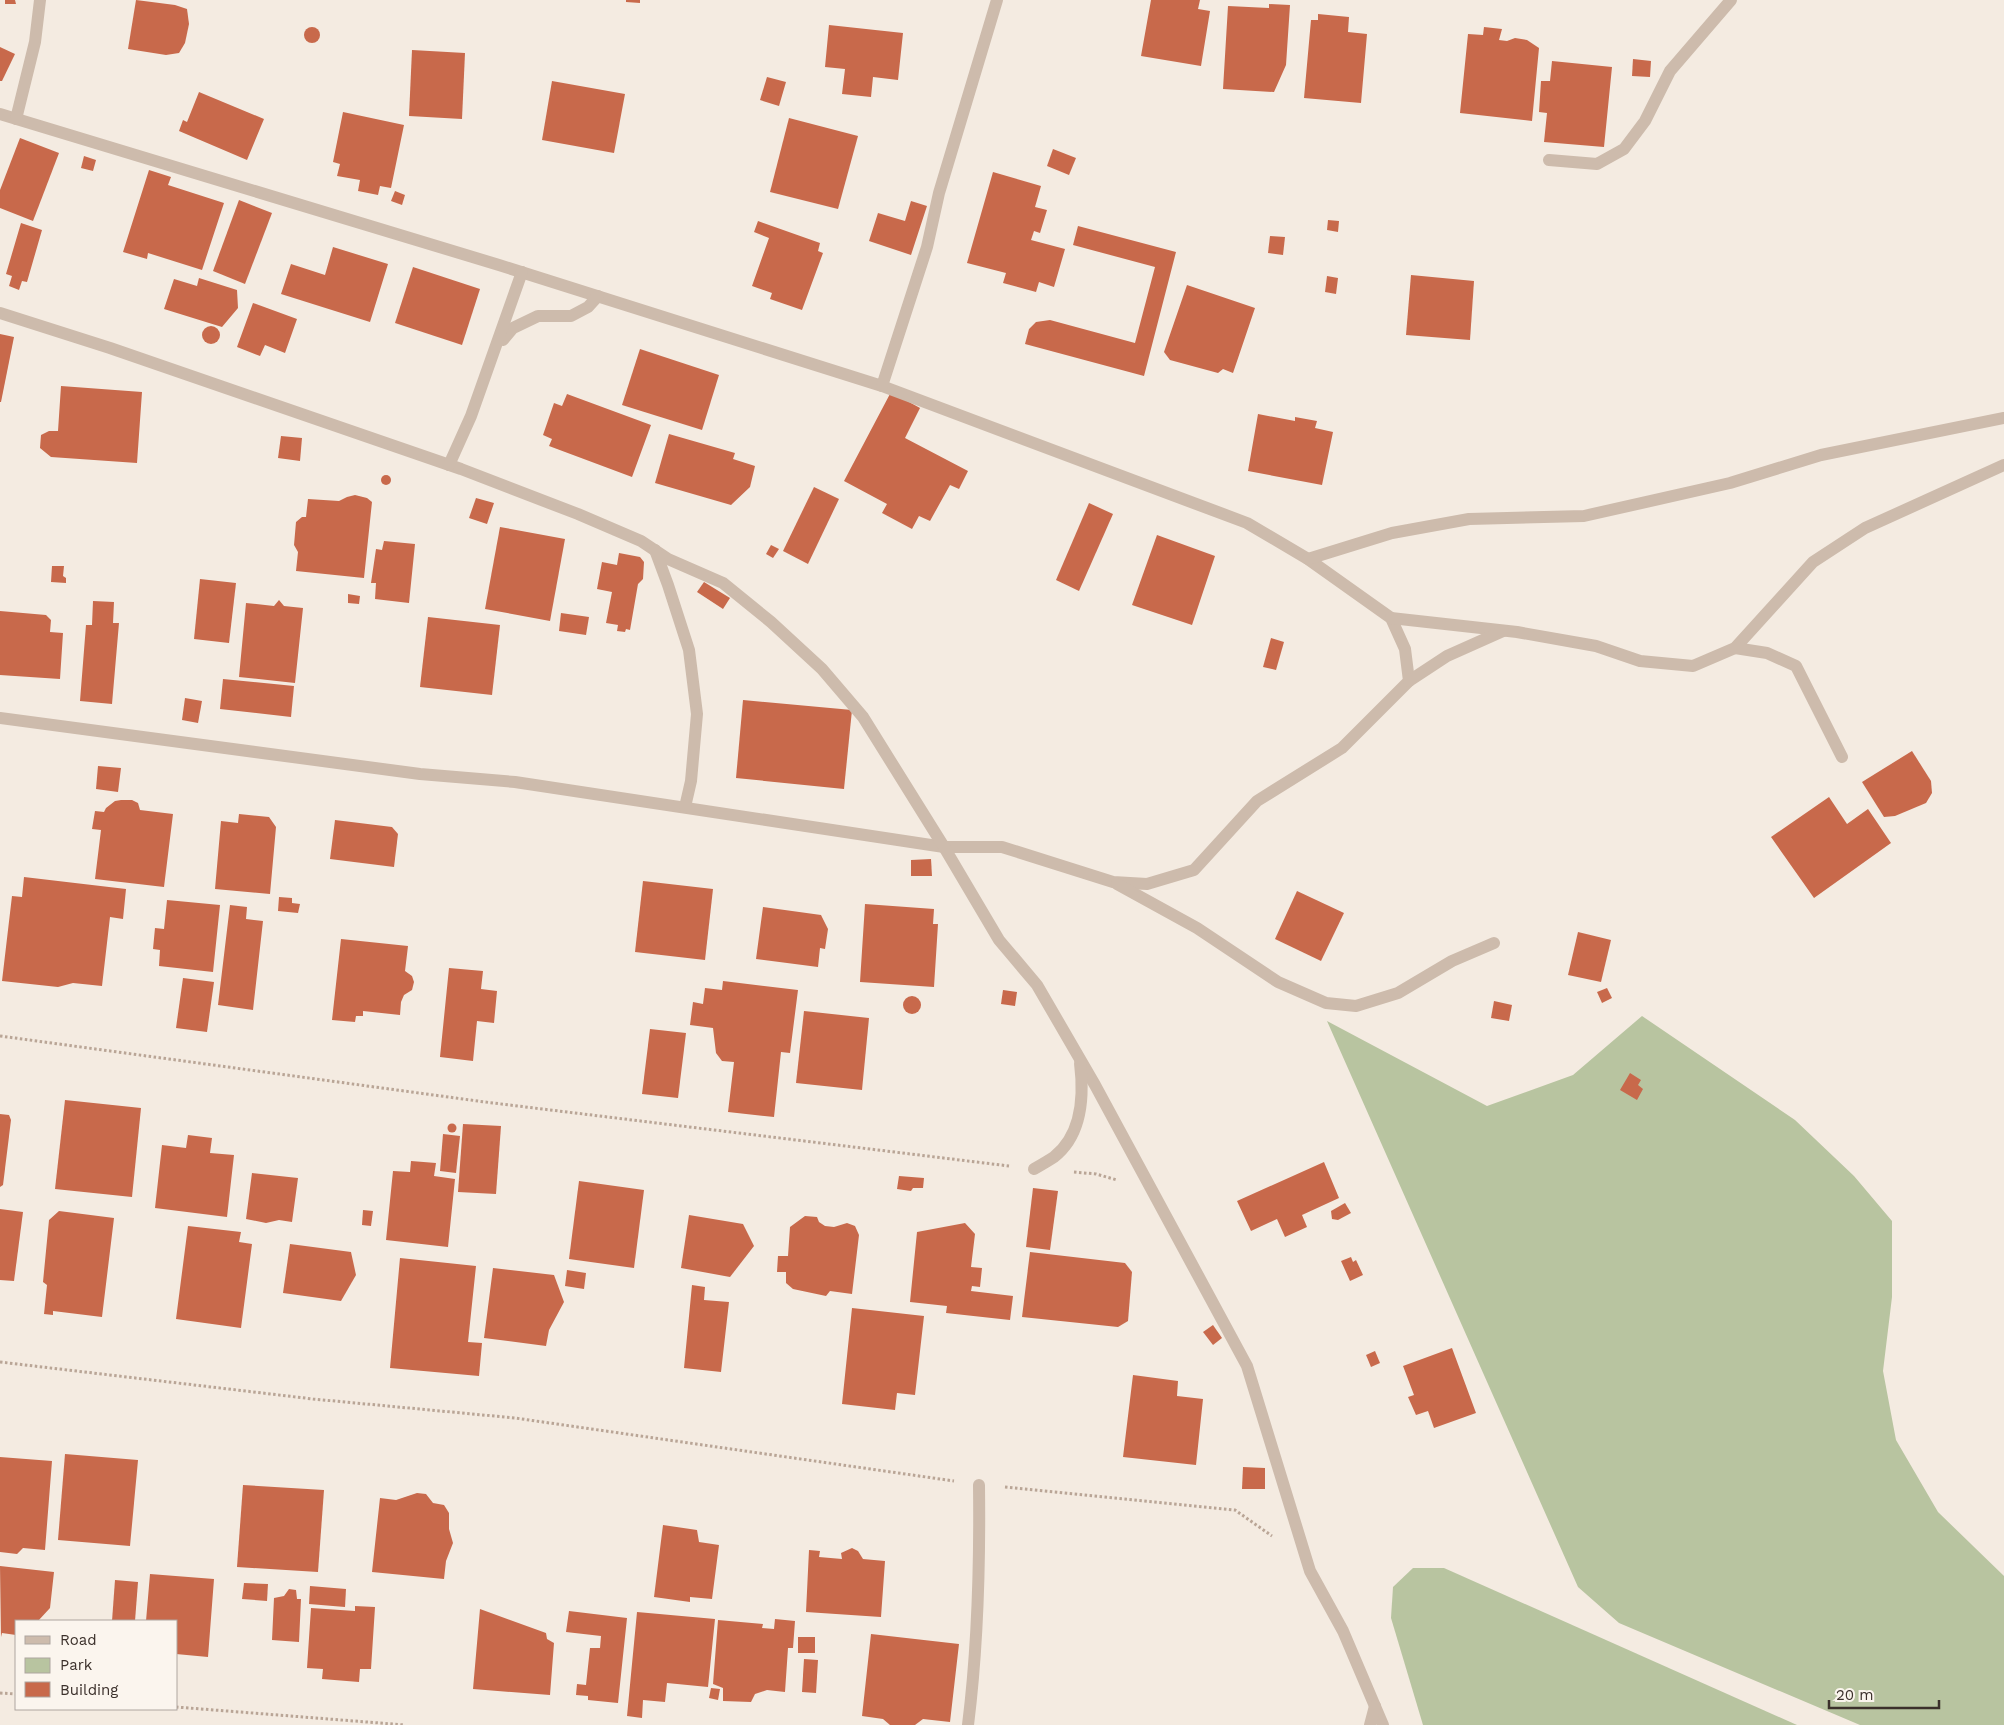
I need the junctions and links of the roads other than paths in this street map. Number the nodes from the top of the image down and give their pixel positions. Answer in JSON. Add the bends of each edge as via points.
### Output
{"nodes":[{"id":1,"x":40,"y":0,"type":"edge"},
{"id":2,"x":997,"y":0,"type":"edge"},
{"id":3,"x":1731,"y":0,"type":"edge"},
{"id":4,"x":0,"y":114,"type":"edge"},
{"id":5,"x":16,"y":119,"type":"junction"},
{"id":6,"x":1549,"y":160,"type":"dead end"},
{"id":7,"x":522,"y":272,"type":"junction"},
{"id":8,"x":598,"y":296,"type":"junction"},
{"id":9,"x":0,"y":313,"type":"edge"},
{"id":10,"x":496,"y":348,"type":"junction"},
{"id":11,"x":882,"y":386,"type":"junction"},
{"id":12,"x":2004,"y":418,"type":"edge"},
{"id":13,"x":449,"y":465,"type":"junction"},
{"id":14,"x":2004,"y":465,"type":"edge"},
{"id":15,"x":655,"y":550,"type":"junction"},
{"id":16,"x":1308,"y":559,"type":"junction"},
{"id":17,"x":1391,"y":618,"type":"junction"},
{"id":18,"x":1504,"y":631,"type":"junction"},
{"id":19,"x":1735,"y":648,"type":"junction"},
{"id":20,"x":1409,"y":681,"type":"junction"},
{"id":21,"x":0,"y":718,"type":"edge"},
{"id":22,"x":1842,"y":757,"type":"dead end"},
{"id":23,"x":685,"y":808,"type":"junction"},
{"id":24,"x":944,"y":847,"type":"junction"},
{"id":25,"x":1113,"y":882,"type":"junction"},
{"id":26,"x":1494,"y":943,"type":"dead end"},
{"id":27,"x":1079,"y":1056,"type":"junction"},
{"id":28,"x":1034,"y":1169,"type":"road end"},
{"id":29,"x":979,"y":1484,"type":"road end"},
{"id":30,"x":1375,"y":1706,"type":"junction"},
{"id":31,"x":968,"y":1725,"type":"edge"},
{"id":32,"x":1370,"y":1725,"type":"edge"},
{"id":33,"x":1383,"y":1725,"type":"edge"}],
"edges":[{"from":1,"to":5,"type":"street","via":[[35,42]]},
{"from":2,"to":11,"type":"street","via":[[939,193],[927,247]]},
{"from":3,"to":6,"type":"street","via":[[1670,71],[1645,121],[1624,149],[1596,164]]},
{"from":4,"to":5,"type":"street"},
{"from":5,"to":7,"type":"street"},
{"from":7,"to":8,"type":"street"},
{"from":7,"to":10,"type":"street"},
{"from":8,"to":10,"type":"street","via":[[588,307],[571,316],[538,316],[512,328]]},
{"from":8,"to":11,"type":"street"},
{"from":9,"to":13,"type":"street"},
{"from":10,"to":13,"type":"street"},
{"from":11,"to":16,"type":"street","via":[[1247,522]]},
{"from":12,"to":16,"type":"street","via":[[1821,455],[1730,483],[1584,516],[1469,519],[1392,533]]},
{"from":13,"to":15,"type":"street","via":[[578,514],[642,541]]},
{"from":14,"to":19,"type":"street","via":[[1865,528],[1813,562]]},
{"from":15,"to":23,"type":"street","via":[[689,650],[697,714],[691,781]]},
{"from":15,"to":24,"type":"street","via":[[723,583],[822,669],[863,717]]},
{"from":16,"to":17,"type":"street"},
{"from":17,"to":18,"type":"street"},
{"from":17,"to":20,"type":"street","via":[[1405,649]]},
{"from":18,"to":19,"type":"street","via":[[1596,646],[1640,661],[1693,666]]},
{"from":18,"to":20,"type":"street","via":[[1447,656]]},
{"from":19,"to":22,"type":"street","via":[[1767,652],[1796,666]]},
{"from":20,"to":25,"type":"street","via":[[1342,748],[1258,801],[1194,870],[1147,884]]},
{"from":21,"to":23,"type":"street","via":[[420,774],[516,782]]},
{"from":23,"to":24,"type":"street"},
{"from":24,"to":25,"type":"street","via":[[1002,847]]},
{"from":24,"to":27,"type":"street","via":[[999,940],[1037,985]]},
{"from":25,"to":26,"type":"street","via":[[1197,928],[1278,982],[1326,1004],[1356,1006],[1398,993],[1452,960]]},
{"from":27,"to":28,"type":"street","via":[[1081,1110],[1070,1139],[1055,1156]]},
{"from":27,"to":30,"type":"street","via":[[1247,1366],[1310,1570],[1343,1631]]},
{"from":29,"to":31,"type":"street","via":[[980,1552]]},
{"from":30,"to":32,"type":"street"},
{"from":30,"to":33,"type":"street"}]}
